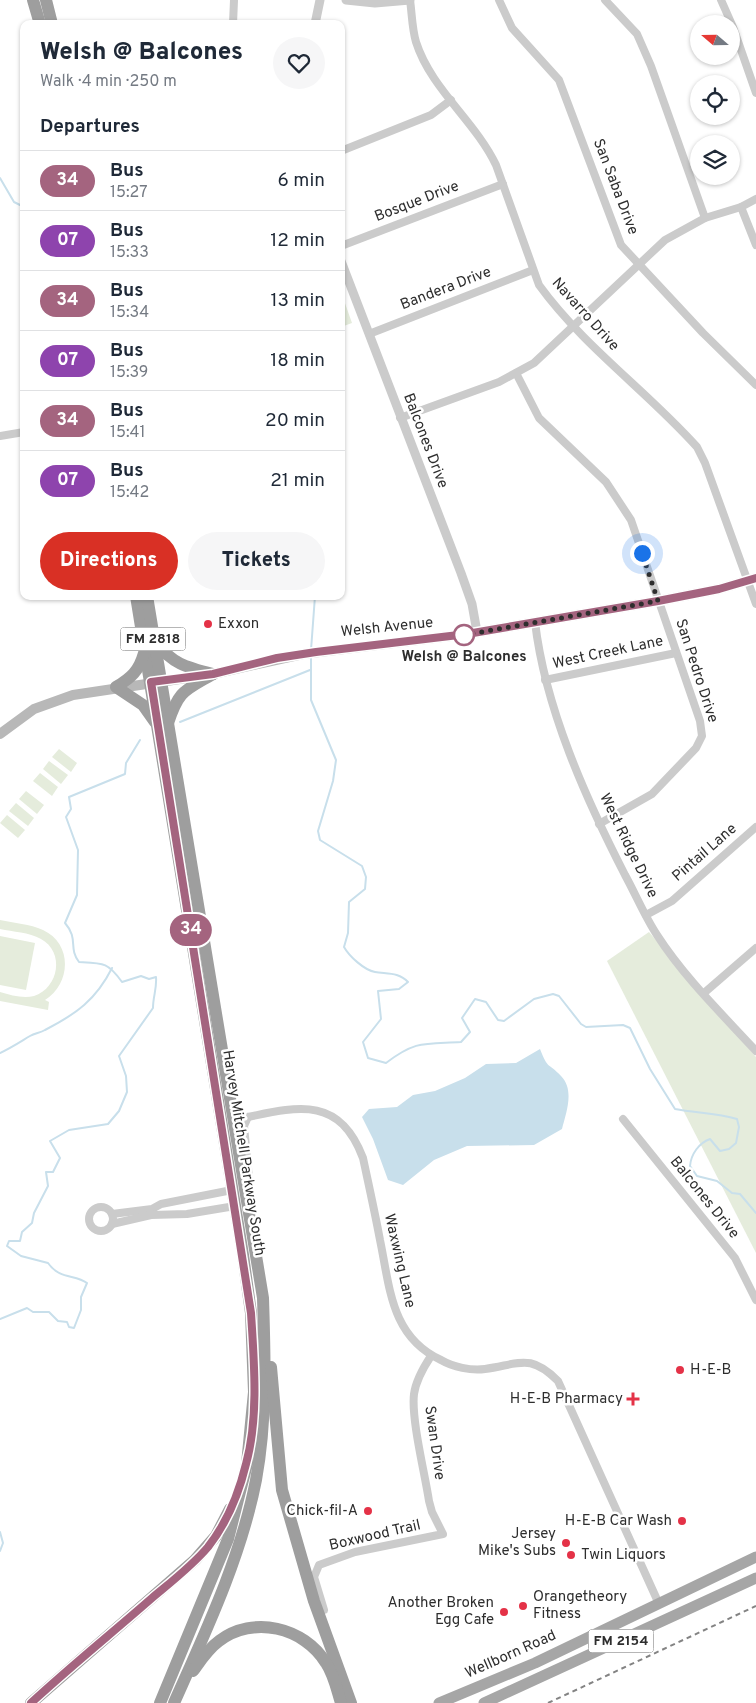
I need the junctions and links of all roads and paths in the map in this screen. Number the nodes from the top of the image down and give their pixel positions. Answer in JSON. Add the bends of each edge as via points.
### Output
{"nodes":[{"id":1,"x":234,"y":0,"type":"edge"},
{"id":2,"x":320,"y":0,"type":"edge"},
{"id":3,"x":346,"y":0,"type":"edge"},
{"id":4,"x":410,"y":0,"type":"edge"},
{"id":5,"x":499,"y":0,"type":"edge"},
{"id":6,"x":605,"y":0,"type":"edge"},
{"id":7,"x":722,"y":0,"type":"edge"},
{"id":8,"x":43,"y":1,"type":"edge"},
{"id":9,"x":375,"y":2,"type":"edge"},
{"id":10,"x":41,"y":20,"type":"edge"},
{"id":11,"x":50,"y":20,"type":"edge"},
{"id":12,"x":233,"y":20,"type":"edge"},
{"id":13,"x":316,"y":20,"type":"edge"},
{"id":14,"x":756,"y":93,"type":"edge"},
{"id":15,"x":451,"y":100,"type":"junction"},
{"id":16,"x":345,"y":149,"type":"edge"},
{"id":17,"x":503,"y":184,"type":"junction"},
{"id":18,"x":756,"y":199,"type":"edge"},
{"id":19,"x":741,"y":207,"type":"junction"},
{"id":20,"x":705,"y":218,"type":"junction"},
{"id":21,"x":345,"y":244,"type":"edge"},
{"id":22,"x":756,"y":246,"type":"edge"},
{"id":23,"x":639,"y":265,"type":"junction"},
{"id":24,"x":533,"y":270,"type":"junction"},
{"id":25,"x":345,"y":271,"type":"edge"},
{"id":26,"x":574,"y":326,"type":"junction"},
{"id":27,"x":369,"y":334,"type":"junction"},
{"id":28,"x":516,"y":373,"type":"junction"},
{"id":29,"x":756,"y":384,"type":"edge"},
{"id":30,"x":400,"y":418,"type":"junction"},
{"id":31,"x":20,"y":433,"type":"edge"},
{"id":32,"x":0,"y":436,"type":"edge"},
{"id":33,"x":752,"y":579,"type":"edge"},
{"id":34,"x":137,"y":600,"type":"edge"},
{"id":35,"x":147,"y":600,"type":"edge"},
{"id":36,"x":658,"y":601,"type":"junction"},
{"id":37,"x":756,"y":604,"type":"edge"},
{"id":38,"x":535,"y":622,"type":"junction"},
{"id":39,"x":477,"y":632,"type":"junction"},
{"id":40,"x":149,"y":645,"type":"junction"},
{"id":41,"x":676,"y":653,"type":"junction"},
{"id":42,"x":213,"y":674,"type":"junction"},
{"id":43,"x":545,"y":680,"type":"junction"},
{"id":44,"x":155,"y":681,"type":"junction"},
{"id":45,"x":116,"y":687,"type":"junction"},
{"id":46,"x":163,"y":726,"type":"junction"},
{"id":47,"x":0,"y":734,"type":"edge"},
{"id":48,"x":599,"y":824,"type":"junction"},
{"id":49,"x":756,"y":827,"type":"edge"},
{"id":50,"x":646,"y":915,"type":"junction"},
{"id":51,"x":756,"y":948,"type":"edge"},
{"id":52,"x":704,"y":993,"type":"junction"},
{"id":53,"x":756,"y":1051,"type":"edge"},
{"id":54,"x":232,"y":1105,"type":"junction"},
{"id":55,"x":248,"y":1117,"type":"junction"},
{"id":56,"x":623,"y":1119,"type":"dead end"},
{"id":57,"x":232,"y":1190,"type":"junction"},
{"id":58,"x":235,"y":1206,"type":"junction"},
{"id":59,"x":112,"y":1214,"type":"junction"},
{"id":60,"x":252,"y":1220,"type":"junction"},
{"id":61,"x":112,"y":1224,"type":"junction"},
{"id":62,"x":263,"y":1298,"type":"junction"},
{"id":63,"x":756,"y":1300,"type":"edge"},
{"id":64,"x":431,"y":1356,"type":"junction"},
{"id":65,"x":247,"y":1464,"type":"junction"},
{"id":66,"x":443,"y":1534,"type":"joint"},
{"id":67,"x":756,"y":1557,"type":"edge"},
{"id":68,"x":756,"y":1578,"type":"edge"},
{"id":69,"x":659,"y":1604,"type":"junction"},
{"id":70,"x":325,"y":1627,"type":"junction"},
{"id":71,"x":181,"y":1686,"type":"junction"},
{"id":72,"x":31,"y":1703,"type":"edge"},
{"id":73,"x":160,"y":1703,"type":"edge"},
{"id":74,"x":174,"y":1703,"type":"edge"},
{"id":75,"x":341,"y":1703,"type":"edge"},
{"id":76,"x":351,"y":1703,"type":"edge"},
{"id":77,"x":439,"y":1703,"type":"edge"},
{"id":78,"x":484,"y":1703,"type":"edge"}],
"edges":[{"from":1,"to":12,"type":"street"},
{"from":2,"to":13,"type":"street"},
{"from":3,"to":9,"type":"street"},
{"from":4,"to":9,"type":"street"},
{"from":4,"to":15,"type":"street","name":"Navarro Drive","via":[[416,41],[430,72]]},
{"from":5,"to":23,"type":"street","name":"San Saba Drive","via":[[512,28],[559,80],[615,234]]},
{"from":6,"to":20,"type":"street","via":[[637,34]]},
{"from":7,"to":14,"type":"street"},
{"from":8,"to":10,"type":"highway"},
{"from":8,"to":11,"type":"highway"},
{"from":15,"to":16,"type":"street","via":[[430,115]]},
{"from":15,"to":17,"type":"street","name":"Navarro Drive","via":[[487,147]]},
{"from":17,"to":21,"type":"street","name":"Bosque Drive"},
{"from":17,"to":24,"type":"street","name":"Navarro Drive"},
{"from":18,"to":19,"type":"street"},
{"from":19,"to":20,"type":"street"},
{"from":19,"to":22,"type":"street"},
{"from":20,"to":23,"type":"street","via":[[665,240]]},
{"from":23,"to":26,"type":"street"},
{"from":23,"to":29,"type":"street","name":"San Saba Drive"},
{"from":24,"to":26,"type":"street","name":"Navarro Drive","via":[[547,296]]},
{"from":24,"to":27,"type":"street","name":"Bandera Drive"},
{"from":25,"to":27,"type":"street","name":"Balcones Drive"},
{"from":26,"to":28,"type":"street","via":[[534,363]]},
{"from":26,"to":33,"type":"street","name":"Navarro Drive","via":[[697,447]]},
{"from":27,"to":30,"type":"street","name":"Balcones Drive"},
{"from":28,"to":30,"type":"street"},
{"from":28,"to":36,"type":"street","name":"San Pedro Drive","via":[[539,418],[606,482],[619,499],[631,520]]},
{"from":30,"to":39,"type":"street","name":"Balcones Drive","via":[[469,596]]},
{"from":31,"to":32,"type":"street"},
{"from":33,"to":36,"type":"main road","name":"Welsh Avenue"},
{"from":33,"to":37,"type":"street","name":"Navarro Drive"},
{"from":34,"to":40,"type":"highway","name":"Harvey Mitchell Parkway South","number":"FM 2818"},
{"from":35,"to":40,"type":"highway","name":"Harvey Mitchell Parkway South","number":"FM 2818"},
{"from":36,"to":38,"type":"main road","name":"Welsh Avenue"},
{"from":36,"to":41,"type":"street","name":"San Pedro Drive"},
{"from":38,"to":39,"type":"main road","name":"Welsh Avenue"},
{"from":38,"to":43,"type":"street","name":"West Ridge Drive"},
{"from":39,"to":42,"type":"main road","name":"Welsh Avenue","via":[[303,654]]},
{"from":40,"to":42,"type":"highway","via":[[182,666]]},
{"from":40,"to":44,"type":"highway","name":"Harvey Mitchell Parkway South","number":"FM 2818"},
{"from":40,"to":45,"type":"highway","via":[[132,678]]},
{"from":41,"to":43,"type":"street","name":"West Creek Lane"},
{"from":41,"to":48,"type":"street","name":"San Pedro Drive","via":[[700,721],[702,736],[696,748],[652,794]]},
{"from":42,"to":44,"type":"main road","name":"Welsh Avenue"},
{"from":42,"to":46,"type":"highway","via":[[182,692]]},
{"from":43,"to":48,"type":"street","name":"West Ridge Drive"},
{"from":44,"to":45,"type":"main road","name":"Welsh Avenue"},
{"from":44,"to":46,"type":"highway","name":"Harvey Mitchell Parkway South","number":"FM 2818"},
{"from":45,"to":46,"type":"highway","via":[[143,705]]},
{"from":45,"to":47,"type":"main road","name":"Welsh Avenue","via":[[45,703]]},
{"from":46,"to":54,"type":"highway","name":"Harvey Mitchell Parkway South","number":"FM 2818"},
{"from":46,"to":57,"type":"highway","name":"Harvey Mitchell Parkway South","number":"FM 2818"},
{"from":48,"to":50,"type":"street","name":"West Ridge Drive"},
{"from":49,"to":50,"type":"street","name":"Pintail Lane","via":[[672,901]]},
{"from":50,"to":52,"type":"street","name":"West Ridge Drive","via":[[664,945]]},
{"from":51,"to":52,"type":"street"},
{"from":52,"to":53,"type":"street","name":"West Ridge Drive"},
{"from":54,"to":55,"type":"street"},
{"from":54,"to":60,"type":"highway","name":"Harvey Mitchell Parkway South","number":"FM 2818"},
{"from":55,"to":60,"type":"street","via":[[244,1126]]},
{"from":55,"to":64,"type":"street","name":"Waxwing Lane","via":[[291,1108],[313,1109],[341,1123],[353,1137],[364,1158],[394,1309],[411,1340]]},
{"from":56,"to":63,"type":"street","name":"Balcones Drive","via":[[735,1258]]},
{"from":57,"to":58,"type":"highway","name":"Harvey Mitchell Parkway South","number":"FM 2818"},
{"from":57,"to":59,"type":"street","via":[[161,1204],[152,1209]]},
{"from":58,"to":61,"type":"street","via":[[187,1214],[151,1215]]},
{"from":58,"to":65,"type":"highway","name":"Harvey Mitchell Parkway South","number":"FM 2818","via":[[251,1313],[254,1392]]},
{"from":59,"to":61,"type":"street"},
{"from":59,"to":61,"type":"street","via":[[106,1208],[99,1208],[90,1214],[89,1221],[99,1231]]},
{"from":60,"to":62,"type":"highway","name":"Harvey Mitchell Parkway South","number":"FM 2818"},
{"from":62,"to":70,"type":"highway","via":[[282,1490],[300,1556]]},
{"from":62,"to":71,"type":"highway","name":"Harvey Mitchell Parkway South","number":"FM 2818","via":[[264,1369],[256,1478],[228,1575]]},
{"from":64,"to":66,"type":"street","name":"Swan Drive","via":[[417,1381],[414,1411],[430,1506]]},
{"from":64,"to":69,"type":"street","name":"Waxwing Lane","via":[[448,1364],[475,1369],[512,1363],[536,1364],[545,1367],[558,1381]]},
{"from":65,"to":72,"type":"highway","via":[[226,1518],[208,1547]]},
{"from":65,"to":73,"type":"highway","name":"Harvey Mitchell Parkway South","number":"FM 2818","via":[[228,1539]]},
{"from":66,"to":70,"type":"street","name":"Boxwood Trail","via":[[341,1556],[319,1565],[314,1577]]},
{"from":67,"to":69,"type":"main road","name":"Wellborn Road","number":"FM 2154"},
{"from":68,"to":78,"type":"main road","number":"FM 2154"},
{"from":69,"to":77,"type":"main road","name":"Wellborn Road","number":"FM 2154","via":[[535,1663]]},
{"from":70,"to":76,"type":"highway"},
{"from":71,"to":74,"type":"highway","name":"Harvey Mitchell Parkway South","number":"FM 2818"},
{"from":71,"to":75,"type":"highway","via":[[219,1641],[245,1629],[266,1626],[295,1634],[321,1655],[328,1665]]}]}
